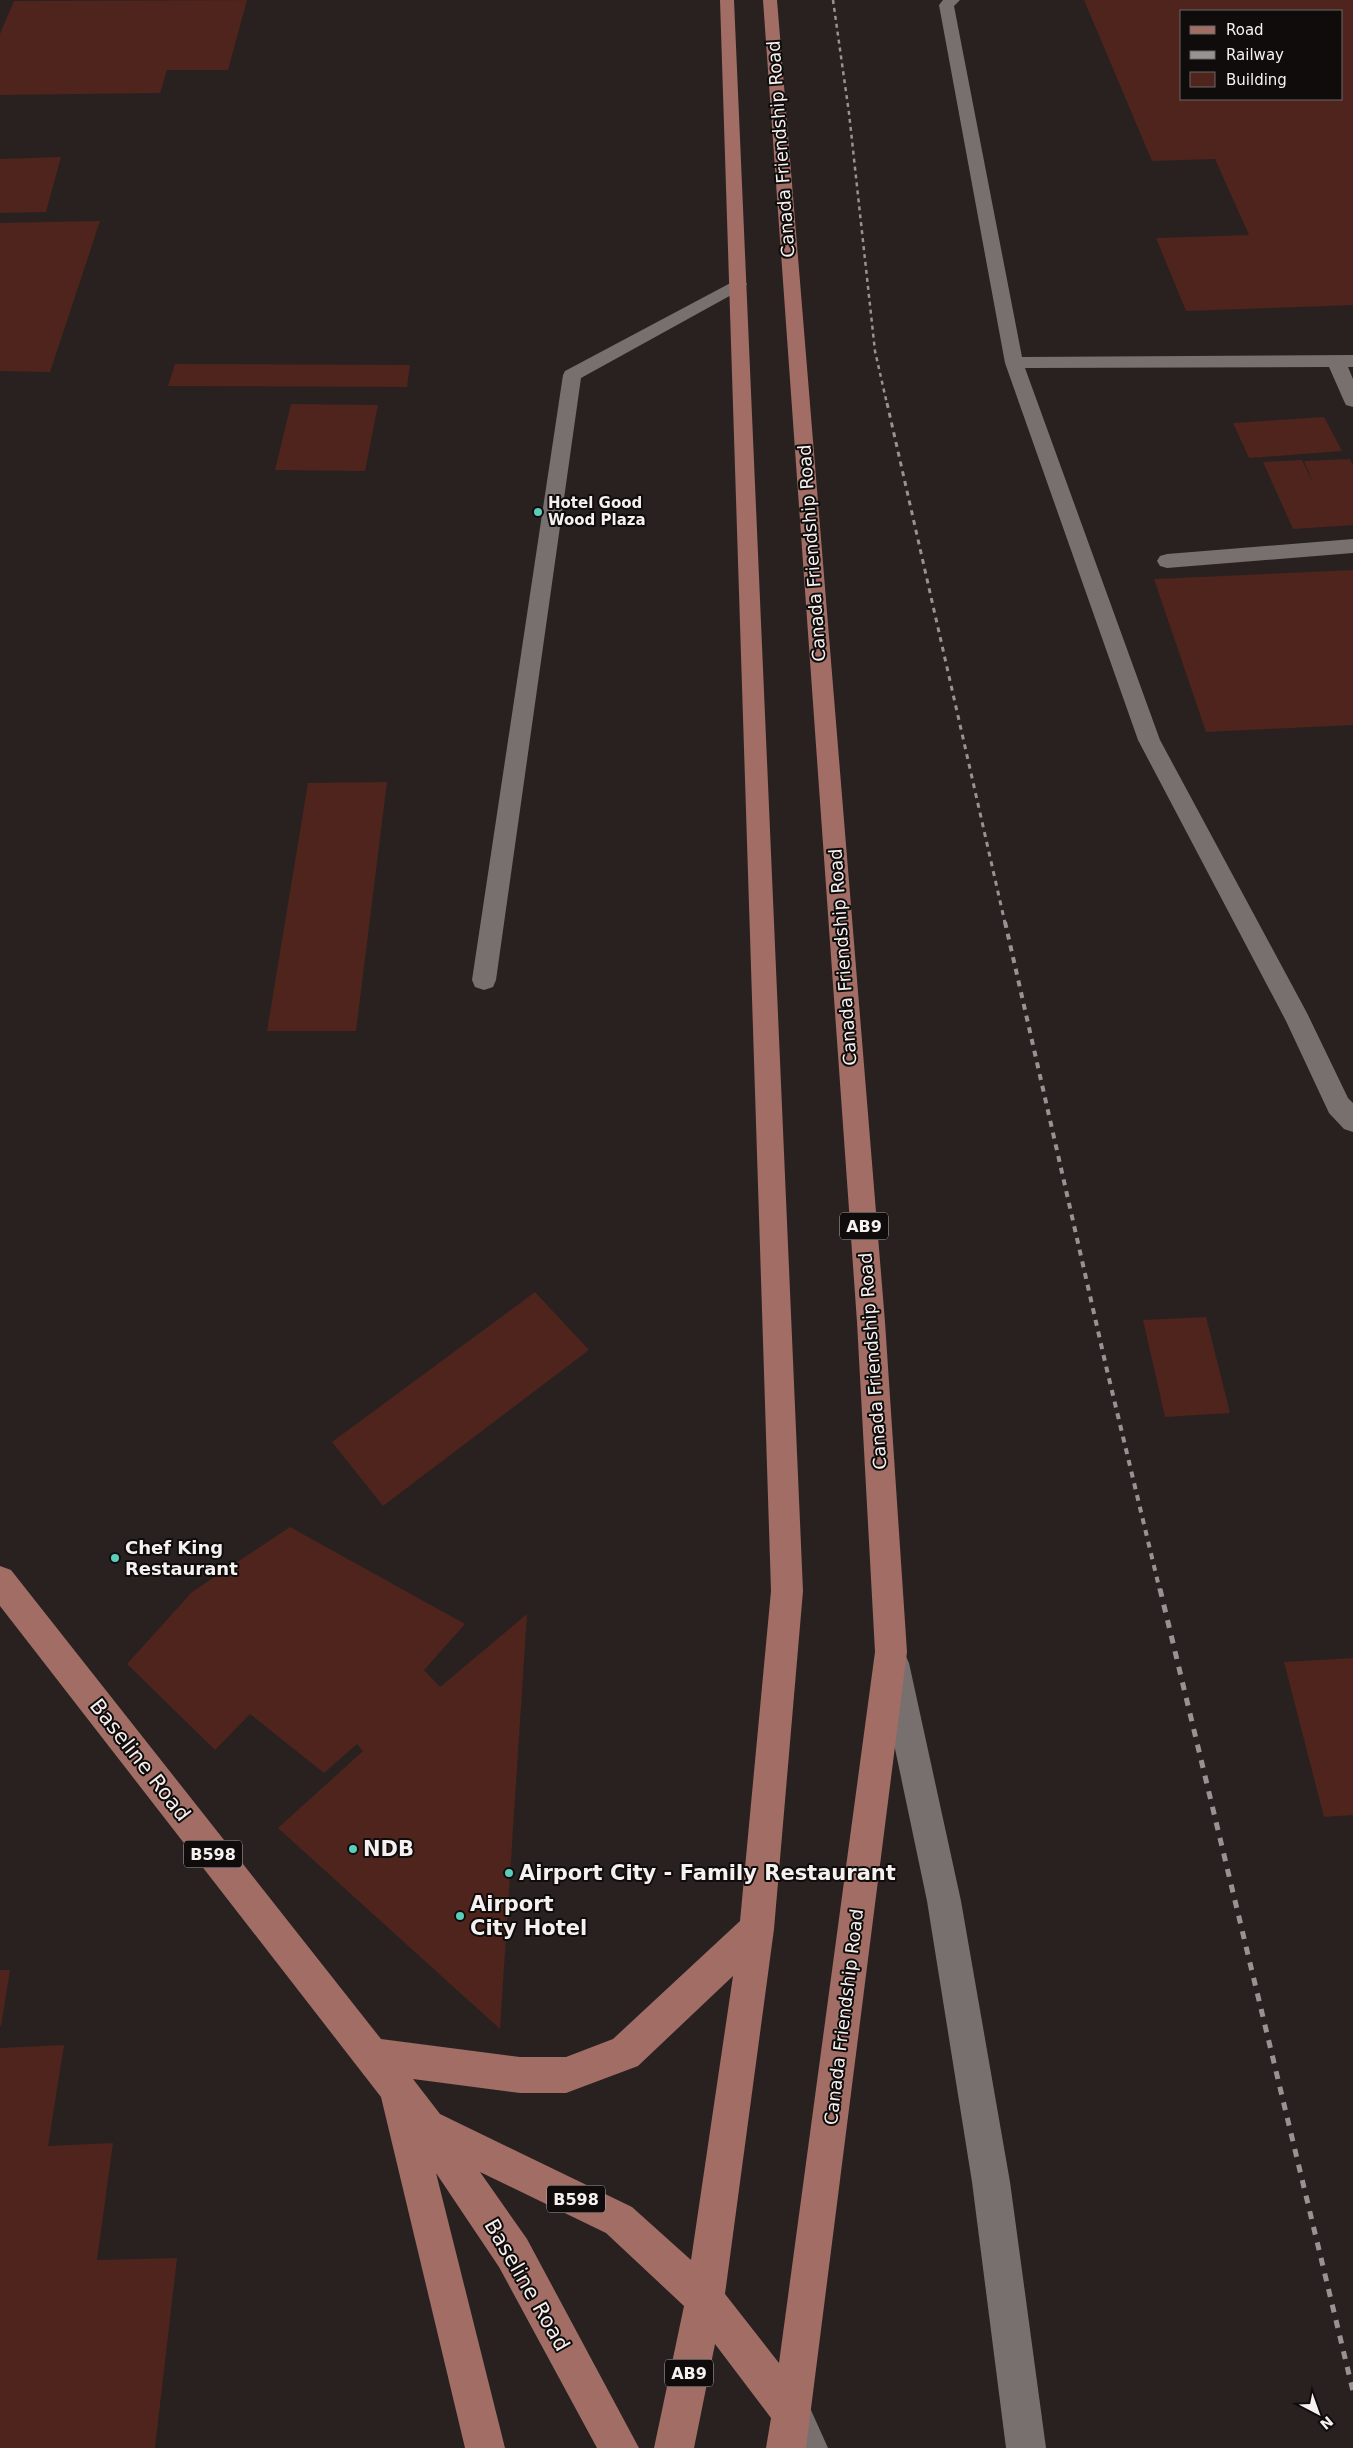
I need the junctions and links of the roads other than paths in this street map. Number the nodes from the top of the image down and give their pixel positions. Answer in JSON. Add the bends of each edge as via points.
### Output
{"nodes":[{"id":1,"x":727,"y":0,"type":"edge"},
{"id":2,"x":770,"y":0,"type":"edge"},
{"id":3,"x":953,"y":0,"type":"edge"},
{"id":4,"x":738,"y":284,"type":"junction"},
{"id":5,"x":1344,"y":361,"type":"edge"},
{"id":6,"x":1014,"y":363,"type":"junction"},
{"id":7,"x":1353,"y":401,"type":"edge"},
{"id":8,"x":1353,"y":546,"type":"edge"},
{"id":9,"x":1167,"y":560,"type":"dead end"},
{"id":10,"x":484,"y":980,"type":"dead end"},
{"id":11,"x":1353,"y":1121,"type":"edge"},
{"id":12,"x":0,"y":1581,"type":"edge"},
{"id":13,"x":891,"y":1652,"type":"junction"},
{"id":14,"x":757,"y":1929,"type":"junction"},
{"id":15,"x":371,"y":2056,"type":"junction"},
{"id":16,"x":397,"y":2090,"type":"junction"},
{"id":17,"x":428,"y":2127,"type":"junction"},
{"id":18,"x":705,"y":2299,"type":"junction"},
{"id":19,"x":796,"y":2436,"type":"edge"},
{"id":20,"x":485,"y":2448,"type":"edge"},
{"id":21,"x":619,"y":2448,"type":"edge"},
{"id":22,"x":674,"y":2448,"type":"edge"},
{"id":23,"x":1026,"y":2448,"type":"edge"}],
"edges":[{"from":1,"to":4,"type":"main road","number":"AB9"},
{"from":2,"to":13,"type":"main road","name":"Canada Friendship Road","number":"AB9","via":[[871,1322]]},
{"from":3,"to":6,"type":"street","via":[[946,5]]},
{"from":4,"to":10,"type":"street","via":[[572,375]]},
{"from":4,"to":14,"type":"main road","number":"AB9","via":[[787,1591]]},
{"from":5,"to":6,"type":"street"},
{"from":5,"to":7,"type":"street"},
{"from":6,"to":11,"type":"street","via":[[1149,740],[1298,1020],[1338,1105]]},
{"from":8,"to":9,"type":"street"},
{"from":12,"to":15,"type":"main road","name":"Baseline Road","number":"B598"},
{"from":13,"to":19,"type":"main road","name":"Canada Friendship Road","number":"AB9"},
{"from":13,"to":23,"type":"street","via":[[954,1959],[991,2182]]},
{"from":14,"to":15,"type":"main road","via":[[625,2053],[566,2075],[520,2075]]},
{"from":14,"to":18,"type":"main road","number":"AB9"},
{"from":15,"to":16,"type":"main road","name":"Baseline Road","number":"B598"},
{"from":16,"to":17,"type":"main road","name":"Baseline Road","number":"B598"},
{"from":16,"to":20,"type":"main road"},
{"from":17,"to":18,"type":"main road","name":"Baseline Road","number":"B598","via":[[619,2220]]},
{"from":17,"to":21,"type":"main road","name":"Baseline Road","number":"B598","via":[[513,2253]]},
{"from":18,"to":19,"type":"main road","name":"Baseline Road"},
{"from":18,"to":22,"type":"main road","number":"AB9"}]}
